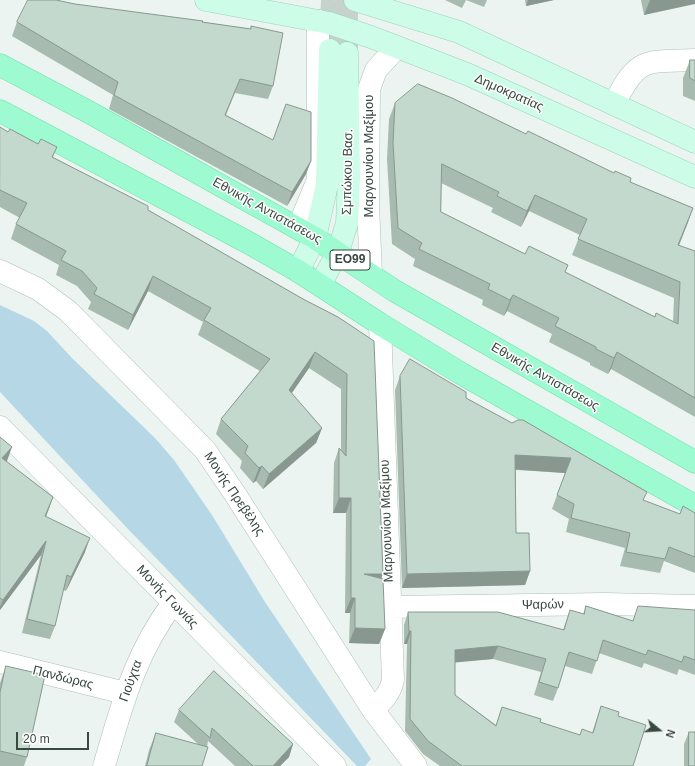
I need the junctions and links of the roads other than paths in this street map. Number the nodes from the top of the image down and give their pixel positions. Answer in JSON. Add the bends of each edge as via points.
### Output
{"nodes":[{"id":1,"x":206,"y":0,"type":"edge"},
{"id":2,"x":355,"y":0,"type":"edge"},
{"id":3,"x":409,"y":0,"type":"edge"},
{"id":4,"x":424,"y":20,"type":"junction"},
{"id":5,"x":318,"y":21,"type":"junction"},
{"id":6,"x":397,"y":47,"type":"junction"},
{"id":7,"x":695,"y":60,"type":"edge"},
{"id":8,"x":0,"y":65,"type":"edge"},
{"id":9,"x":614,"y":104,"type":"junction"},
{"id":10,"x":0,"y":111,"type":"edge"},
{"id":11,"x":695,"y":142,"type":"edge"},
{"id":12,"x":695,"y":177,"type":"edge"},
{"id":13,"x":306,"y":233,"type":"junction"},
{"id":14,"x":338,"y":252,"type":"junction"},
{"id":15,"x":0,"y":271,"type":"edge"},
{"id":16,"x":298,"y":271,"type":"junction"},
{"id":17,"x":371,"y":275,"type":"junction"},
{"id":18,"x":320,"y":285,"type":"junction"},
{"id":19,"x":380,"y":324,"type":"junction"},
{"id":20,"x":0,"y":427,"type":"edge"},
{"id":21,"x":695,"y":462,"type":"edge"},
{"id":22,"x":695,"y":506,"type":"edge"},
{"id":23,"x":173,"y":604,"type":"junction"},
{"id":24,"x":390,"y":606,"type":"junction"},
{"id":25,"x":695,"y":606,"type":"edge"},
{"id":26,"x":0,"y":662,"type":"edge"},
{"id":27,"x":125,"y":693,"type":"junction"},
{"id":28,"x":373,"y":710,"type":"junction"},
{"id":29,"x":104,"y":766,"type":"edge"},
{"id":30,"x":335,"y":766,"type":"edge"},
{"id":31,"x":416,"y":766,"type":"edge"}],
"edges":[{"from":1,"to":5,"type":"main road","name":"Δημοκρατίας"},
{"from":2,"to":4,"type":"main road"},
{"from":3,"to":4,"type":"main road"},
{"from":4,"to":9,"type":"main road","via":[[459,32]]},
{"from":5,"to":6,"type":"main road","name":"Δημοκρατίας"},
{"from":5,"to":13,"type":"street","via":[[318,180]]},
{"from":6,"to":12,"type":"main road","name":"Δημοκρατίας","via":[[467,74]]},
{"from":6,"to":17,"type":"street","name":"Μαργουνίου Μαξίμου","via":[[376,70],[369,89],[368,204]]},
{"from":7,"to":9,"type":"street","via":[[644,64],[630,74]]},
{"from":8,"to":13,"type":"main road","name":"Εθνικής Αντιστάσεως","number":"ΕΟ99"},
{"from":9,"to":11,"type":"main road"},
{"from":10,"to":16,"type":"main road","number":"ΕΟ99"},
{"from":13,"to":14,"type":"main road","name":"Εθνικής Αντιστάσεως","number":"ΕΟ99"},
{"from":13,"to":14,"type":"main road","name":"Σμπώκου Βασ.","via":[[321,218],[328,177],[338,51],[349,201],[346,229]]},
{"from":13,"to":16,"type":"main road","name":"Σμπώκου Βασ."},
{"from":14,"to":17,"type":"main road","name":"Εθνικής Αντιστάσεως","number":"ΕΟ99"},
{"from":14,"to":18,"type":"main road","name":"Σμπώκου Βασ."},
{"from":15,"to":28,"type":"street","name":"Μονής Πρεβέλης","via":[[38,289],[68,311],[205,450]]},
{"from":16,"to":18,"type":"main road","number":"ΕΟ99"},
{"from":17,"to":21,"type":"main road","name":"Εθνικής Αντιστάσεως","number":"ΕΟ99","via":[[482,342]]},
{"from":18,"to":19,"type":"main road","number":"ΕΟ99"},
{"from":19,"to":22,"type":"main road","number":"ΕΟ99","via":[[462,374]]},
{"from":19,"to":24,"type":"street","name":"Μαργουνίου Μαξίμου"},
{"from":20,"to":23,"type":"street","name":"Μονής Γωνιάς"},
{"from":23,"to":27,"type":"street","name":"Γιούχτα","via":[[157,624],[144,647]]},
{"from":23,"to":30,"type":"street","name":"Μονής Γωνιάς"},
{"from":24,"to":25,"type":"street","name":"Ψαρών"},
{"from":24,"to":28,"type":"street","name":"Μαργουνίου Μαξίμου","via":[[393,680],[391,690]]},
{"from":26,"to":27,"type":"street","name":"Πανδώρας"},
{"from":27,"to":29,"type":"street","name":"Γιούχτα"},
{"from":28,"to":31,"type":"street","name":"Μονής Πρεβέλης"}]}
